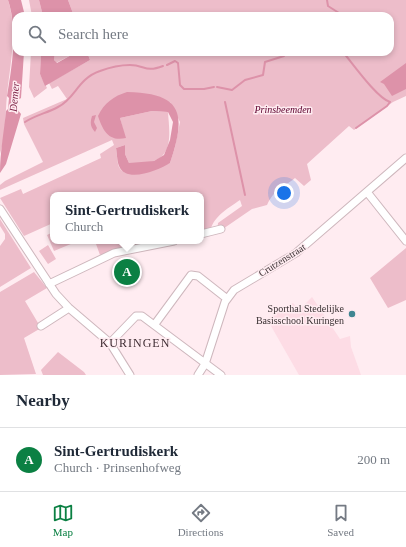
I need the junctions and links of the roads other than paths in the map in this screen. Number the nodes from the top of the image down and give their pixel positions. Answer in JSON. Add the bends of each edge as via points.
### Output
{"nodes":[{"id":1,"x":406,"y":158,"type":"edge"},
{"id":2,"x":367,"y":192,"type":"junction"},
{"id":3,"x":0,"y":209,"type":"edge"},
{"id":4,"x":221,"y":230,"type":"dead end"},
{"id":5,"x":204,"y":233,"type":"edge"},
{"id":6,"x":406,"y":241,"type":"edge"},
{"id":7,"x":127,"y":244,"type":"edge"},
{"id":8,"x":160,"y":244,"type":"edge"},
{"id":9,"x":127,"y":251,"type":"junction"},
{"id":10,"x":49,"y":284,"type":"junction"},
{"id":11,"x":226,"y":298,"type":"junction"},
{"id":12,"x":69,"y":308,"type":"junction"},
{"id":13,"x":155,"y":324,"type":"junction"},
{"id":14,"x":41,"y":326,"type":"dead end"},
{"id":15,"x":110,"y":344,"type":"junction"},
{"id":16,"x":205,"y":364,"type":"junction"},
{"id":17,"x":130,"y":375,"type":"edge"},
{"id":18,"x":198,"y":375,"type":"edge"},
{"id":19,"x":221,"y":375,"type":"edge"}],
"edges":[{"from":1,"to":2,"type":"street","name":"Crutzenstraat"},
{"from":2,"to":6,"type":"street"},
{"from":2,"to":11,"type":"street","name":"Crutzenstraat","via":[[296,253],[238,287]]},
{"from":3,"to":10,"type":"street"},
{"from":4,"to":5,"type":"street"},
{"from":7,"to":9,"type":"street"},
{"from":8,"to":9,"type":"street"},
{"from":9,"to":10,"type":"street","via":[[102,258]]},
{"from":10,"to":12,"type":"street"},
{"from":11,"to":13,"type":"street","via":[[198,276],[191,275]]},
{"from":11,"to":16,"type":"street","name":"Crutzenstraat"},
{"from":12,"to":14,"type":"street"},
{"from":12,"to":15,"type":"street"},
{"from":13,"to":15,"type":"street","via":[[145,317],[136,316]]},
{"from":13,"to":16,"type":"street"},
{"from":15,"to":17,"type":"street"},
{"from":16,"to":18,"type":"street","name":"Crutzenstraat"},
{"from":16,"to":19,"type":"street"}]}
